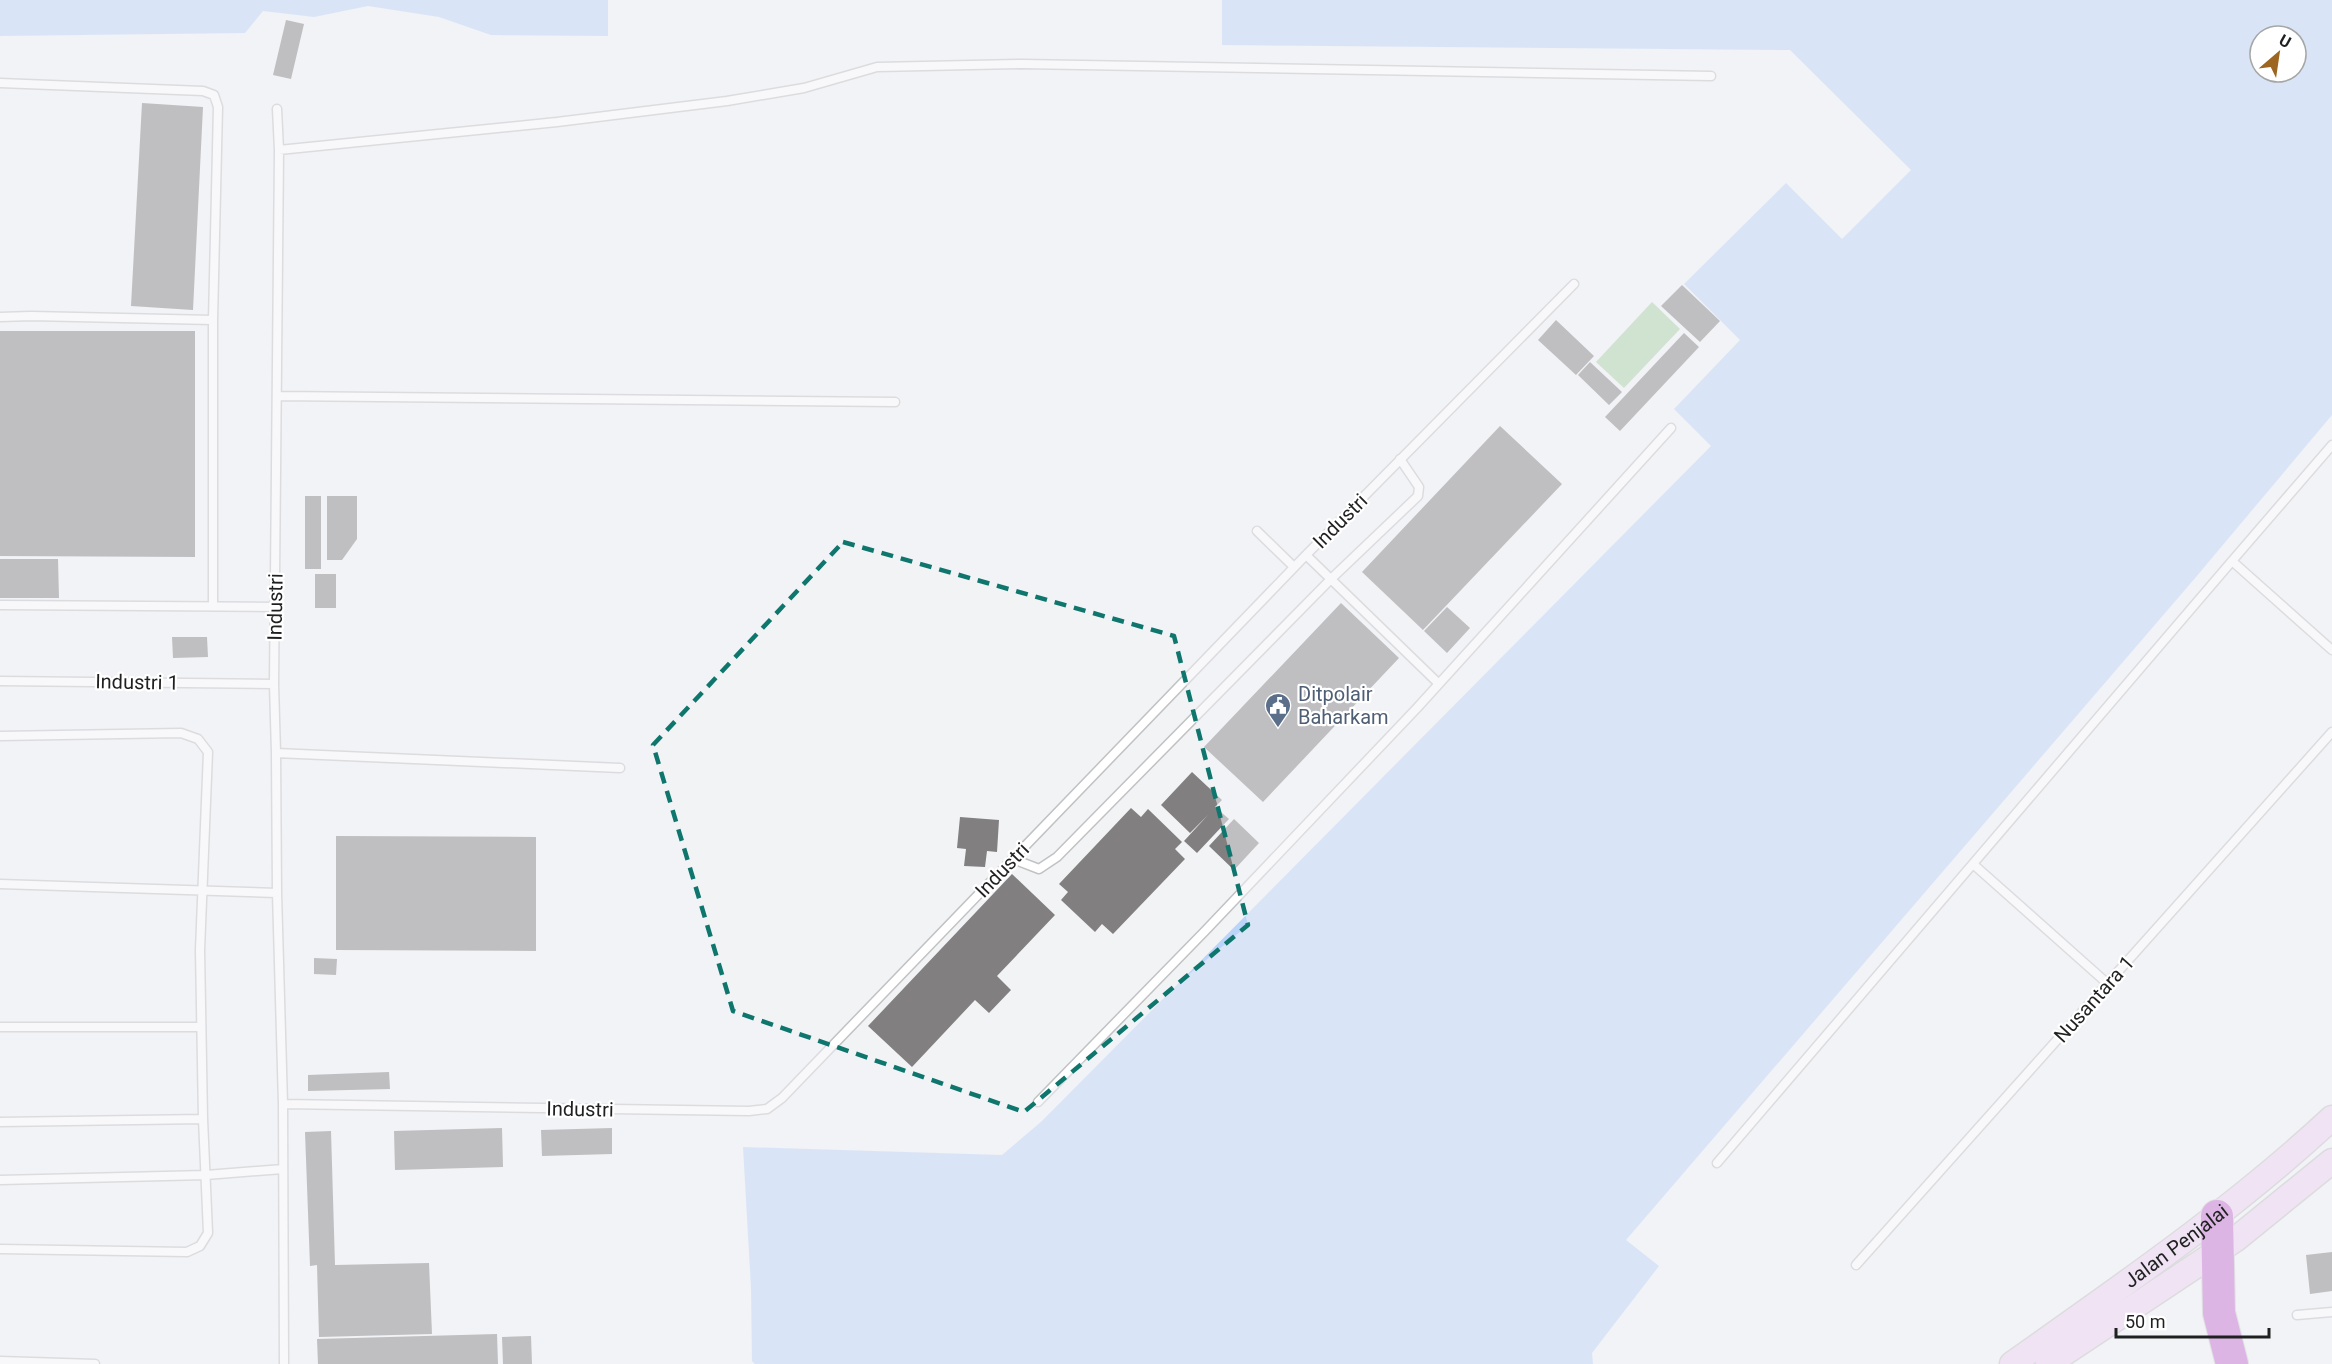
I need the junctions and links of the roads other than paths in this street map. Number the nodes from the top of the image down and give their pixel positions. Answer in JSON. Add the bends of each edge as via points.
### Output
{"nodes":[{"id":1,"x":1712,"y":76,"type":"dead end"},
{"id":2,"x":0,"y":83,"type":"edge"},
{"id":3,"x":277,"y":109,"type":"dead end"},
{"id":4,"x":279,"y":150,"type":"junction"},
{"id":5,"x":1574,"y":284,"type":"dead end"},
{"id":6,"x":0,"y":317,"type":"edge"},
{"id":7,"x":213,"y":320,"type":"junction"},
{"id":8,"x":277,"y":396,"type":"junction"},
{"id":9,"x":895,"y":402,"type":"dead end"},
{"id":10,"x":1671,"y":428,"type":"dead end"},
{"id":11,"x":2332,"y":445,"type":"edge"},
{"id":12,"x":1400,"y":459,"type":"junction"},
{"id":13,"x":1257,"y":531,"type":"dead end"},
{"id":14,"x":1306,"y":555,"type":"junction"},
{"id":15,"x":2232,"y":561,"type":"junction"},
{"id":16,"x":1294,"y":567,"type":"junction"},
{"id":17,"x":1331,"y":579,"type":"junction"},
{"id":18,"x":0,"y":605,"type":"edge"},
{"id":19,"x":213,"y":606,"type":"junction"},
{"id":20,"x":275,"y":607,"type":"junction"},
{"id":21,"x":2332,"y":650,"type":"edge"},
{"id":22,"x":0,"y":681,"type":"edge"},
{"id":23,"x":1438,"y":683,"type":"junction"},
{"id":24,"x":273,"y":684,"type":"junction"},
{"id":25,"x":2332,"y":732,"type":"edge"},
{"id":26,"x":0,"y":736,"type":"edge"},
{"id":27,"x":276,"y":753,"type":"junction"},
{"id":28,"x":620,"y":768,"type":"dead end"},
{"id":29,"x":1013,"y":859,"type":"junction"},
{"id":30,"x":1973,"y":864,"type":"junction"},
{"id":31,"x":0,"y":884,"type":"edge"},
{"id":32,"x":201,"y":890,"type":"junction"},
{"id":33,"x":277,"y":893,"type":"junction"},
{"id":34,"x":2108,"y":984,"type":"junction"},
{"id":35,"x":0,"y":1027,"type":"edge"},
{"id":36,"x":200,"y":1028,"type":"junction"},
{"id":37,"x":1038,"y":1102,"type":"dead end"},
{"id":38,"x":284,"y":1104,"type":"junction"},
{"id":39,"x":2332,"y":1118,"type":"edge"},
{"id":40,"x":203,"y":1119,"type":"junction"},
{"id":41,"x":0,"y":1122,"type":"edge"},
{"id":42,"x":2332,"y":1161,"type":"edge"},
{"id":43,"x":1717,"y":1163,"type":"dead end"},
{"id":44,"x":284,"y":1169,"type":"junction"},
{"id":45,"x":206,"y":1174,"type":"junction"},
{"id":46,"x":0,"y":1180,"type":"edge"},
{"id":47,"x":2217,"y":1216,"type":"junction"},
{"id":48,"x":0,"y":1249,"type":"edge"},
{"id":49,"x":2217,"y":1252,"type":"junction"},
{"id":50,"x":1857,"y":1265,"type":"dead end"},
{"id":51,"x":2332,"y":1312,"type":"edge"},
{"id":52,"x":2297,"y":1315,"type":"dead end"},
{"id":53,"x":0,"y":1361,"type":"edge"},
{"id":54,"x":95,"y":1364,"type":"edge"},
{"id":55,"x":284,"y":1364,"type":"edge"},
{"id":56,"x":2012,"y":1364,"type":"edge"},
{"id":57,"x":2048,"y":1364,"type":"edge"},
{"id":58,"x":2232,"y":1364,"type":"edge"}],
"edges":[{"from":1,"to":4,"type":"lane","via":[[1022,64],[877,67],[804,88],[727,101]]},
{"from":2,"to":7,"type":"lane","via":[[203,91],[214,95],[218,107]]},
{"from":3,"to":4,"type":"lane","name":"Industri"},
{"from":4,"to":8,"type":"lane","name":"Industri"},
{"from":5,"to":12,"type":"lane","name":"Industri"},
{"from":6,"to":7,"type":"lane"},
{"from":7,"to":19,"type":"lane"},
{"from":8,"to":9,"type":"lane"},
{"from":8,"to":20,"type":"lane","name":"Industri"},
{"from":10,"to":23,"type":"lane"},
{"from":11,"to":15,"type":"lane"},
{"from":12,"to":14,"type":"lane","name":"Industri"},
{"from":12,"to":17,"type":"lane","via":[[1419,487],[1418,496]]},
{"from":13,"to":16,"type":"lane"},
{"from":14,"to":16,"type":"lane","name":"Industri"},
{"from":14,"to":17,"type":"lane"},
{"from":15,"to":21,"type":"lane"},
{"from":15,"to":30,"type":"lane"},
{"from":16,"to":29,"type":"lane","name":"Industri"},
{"from":17,"to":23,"type":"lane"},
{"from":17,"to":29,"type":"lane","via":[[1057,857],[1039,869]]},
{"from":18,"to":19,"type":"lane"},
{"from":19,"to":20,"type":"lane"},
{"from":20,"to":24,"type":"lane","name":"Industri"},
{"from":22,"to":24,"type":"lane","name":"Industri 1"},
{"from":23,"to":37,"type":"lane"},
{"from":24,"to":27,"type":"lane","name":"Industri"},
{"from":25,"to":34,"type":"lane","name":"Nusantara 1"},
{"from":26,"to":32,"type":"lane","via":[[181,733],[198,739],[208,752]]},
{"from":27,"to":28,"type":"lane"},
{"from":27,"to":33,"type":"lane","name":"Industri"},
{"from":29,"to":38,"type":"lane","name":"Industri","via":[[767,1109]]},
{"from":30,"to":34,"type":"lane"},
{"from":30,"to":43,"type":"lane"},
{"from":31,"to":32,"type":"lane"},
{"from":32,"to":33,"type":"lane"},
{"from":32,"to":36,"type":"lane"},
{"from":33,"to":38,"type":"lane","name":"Industri"},
{"from":34,"to":50,"type":"lane","name":"Nusantara 1"},
{"from":35,"to":36,"type":"lane"},
{"from":36,"to":40,"type":"lane"},
{"from":38,"to":44,"type":"lane","name":"Industri"},
{"from":39,"to":47,"type":"street","name":"Jalan Penjalai"},
{"from":40,"to":41,"type":"lane"},
{"from":40,"to":45,"type":"lane"},
{"from":42,"to":49,"type":"street","name":"Jalan Penjalai"},
{"from":44,"to":45,"type":"lane"},
{"from":44,"to":55,"type":"lane","name":"Industri"},
{"from":45,"to":46,"type":"lane"},
{"from":45,"to":48,"type":"lane","via":[[208,1233],[200,1246],[187,1252]]},
{"from":47,"to":49,"type":"highway"},
{"from":47,"to":56,"type":"street","name":"Jalan Penjalai"},
{"from":49,"to":57,"type":"street","name":"Jalan Penjalai"},
{"from":49,"to":58,"type":"highway","via":[[2219,1313]]},
{"from":51,"to":52,"type":"lane"},
{"from":53,"to":54,"type":"lane"}]}
